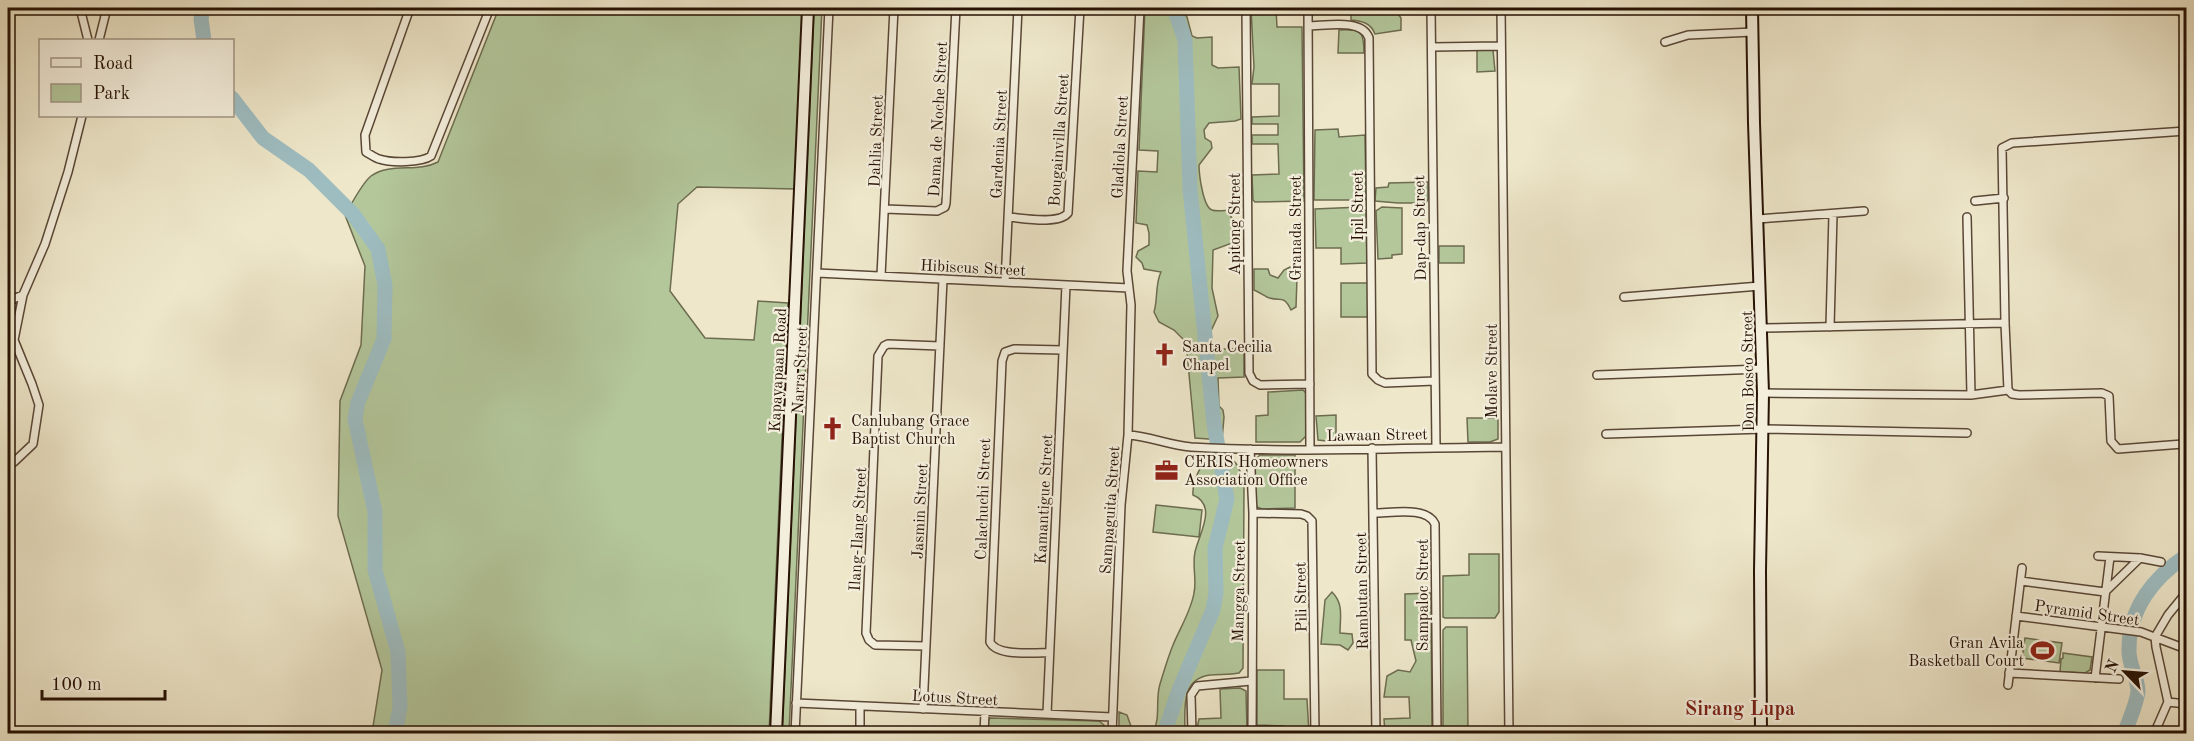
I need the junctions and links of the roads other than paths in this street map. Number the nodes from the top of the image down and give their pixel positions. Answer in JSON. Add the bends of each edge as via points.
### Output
{"nodes":[{"id":1,"x":80,"y":8,"type":"edge"},
{"id":2,"x":107,"y":8,"type":"edge"},
{"id":3,"x":410,"y":8,"type":"edge"},
{"id":4,"x":490,"y":8,"type":"edge"},
{"id":5,"x":808,"y":8,"type":"edge"},
{"id":6,"x":829,"y":8,"type":"edge"},
{"id":7,"x":894,"y":8,"type":"edge"},
{"id":8,"x":956,"y":8,"type":"edge"},
{"id":9,"x":1018,"y":8,"type":"edge"},
{"id":10,"x":1080,"y":8,"type":"edge"},
{"id":11,"x":1140,"y":8,"type":"edge"},
{"id":12,"x":1246,"y":8,"type":"edge"},
{"id":13,"x":1308,"y":8,"type":"edge"},
{"id":14,"x":1431,"y":8,"type":"edge"},
{"id":15,"x":1501,"y":8,"type":"edge"},
{"id":16,"x":1752,"y":8,"type":"edge"},
{"id":17,"x":1308,"y":26,"type":"junction"},
{"id":18,"x":1753,"y":32,"type":"junction"},
{"id":19,"x":88,"y":39,"type":"edge"},
{"id":20,"x":99,"y":39,"type":"edge"},
{"id":21,"x":1665,"y":42,"type":"dead end"},
{"id":22,"x":1501,"y":46,"type":"junction"},
{"id":23,"x":1432,"y":47,"type":"junction"},
{"id":24,"x":82,"y":117,"type":"edge"},
{"id":25,"x":2187,"y":131,"type":"edge"},
{"id":26,"x":2004,"y":198,"type":"junction"},
{"id":27,"x":1975,"y":201,"type":"dead end"},
{"id":28,"x":885,"y":209,"type":"junction"},
{"id":29,"x":1864,"y":211,"type":"dead end"},
{"id":30,"x":1833,"y":214,"type":"junction"},
{"id":31,"x":1008,"y":217,"type":"junction"},
{"id":32,"x":1967,"y":217,"type":"dead end"},
{"id":33,"x":1758,"y":219,"type":"junction"},
{"id":34,"x":817,"y":273,"type":"junction"},
{"id":35,"x":881,"y":276,"type":"junction"},
{"id":36,"x":943,"y":279,"type":"junction"},
{"id":37,"x":1005,"y":282,"type":"junction"},
{"id":38,"x":1066,"y":285,"type":"junction"},
{"id":39,"x":1760,"y":286,"type":"junction"},
{"id":40,"x":1128,"y":288,"type":"junction"},
{"id":41,"x":23,"y":295,"type":"junction"},
{"id":42,"x":1624,"y":297,"type":"dead end"},
{"id":43,"x":8,"y":301,"type":"edge"},
{"id":44,"x":2005,"y":323,"type":"junction"},
{"id":45,"x":1968,"y":325,"type":"junction"},
{"id":46,"x":1830,"y":327,"type":"junction"},
{"id":47,"x":1762,"y":328,"type":"junction"},
{"id":48,"x":940,"y":346,"type":"junction"},
{"id":49,"x":1063,"y":350,"type":"junction"},
{"id":50,"x":1762,"y":369,"type":"junction"},
{"id":51,"x":1597,"y":375,"type":"dead end"},
{"id":52,"x":1435,"y":381,"type":"junction"},
{"id":53,"x":1310,"y":384,"type":"junction"},
{"id":54,"x":2008,"y":390,"type":"junction"},
{"id":55,"x":1763,"y":393,"type":"junction"},
{"id":56,"x":1971,"y":394,"type":"junction"},
{"id":57,"x":1763,"y":429,"type":"junction"},
{"id":58,"x":1968,"y":433,"type":"dead end"},
{"id":59,"x":1606,"y":434,"type":"dead end"},
{"id":60,"x":1128,"y":435,"type":"junction"},
{"id":61,"x":2183,"y":444,"type":"dead end"},
{"id":62,"x":1436,"y":447,"type":"junction"},
{"id":63,"x":1505,"y":447,"type":"junction"},
{"id":64,"x":1310,"y":448,"type":"junction"},
{"id":65,"x":1372,"y":448,"type":"junction"},
{"id":66,"x":1250,"y":449,"type":"junction"},
{"id":67,"x":8,"y":465,"type":"edge"},
{"id":68,"x":1253,"y":513,"type":"junction"},
{"id":69,"x":1374,"y":513,"type":"junction"},
{"id":70,"x":2098,"y":556,"type":"dead end"},
{"id":71,"x":2109,"y":557,"type":"junction"},
{"id":72,"x":2140,"y":558,"type":"junction"},
{"id":73,"x":2160,"y":562,"type":"dead end"},
{"id":74,"x":2022,"y":568,"type":"dead end"},
{"id":75,"x":2021,"y":581,"type":"junction"},
{"id":76,"x":2105,"y":592,"type":"junction"},
{"id":77,"x":2187,"y":593,"type":"edge"},
{"id":78,"x":2016,"y":616,"type":"junction"},
{"id":79,"x":2100,"y":627,"type":"junction"},
{"id":80,"x":2155,"y":637,"type":"junction"},
{"id":81,"x":926,"y":646,"type":"junction"},
{"id":82,"x":2187,"y":649,"type":"edge"},
{"id":83,"x":1049,"y":653,"type":"junction"},
{"id":84,"x":2009,"y":672,"type":"junction"},
{"id":85,"x":2095,"y":678,"type":"junction"},
{"id":86,"x":2119,"y":679,"type":"dead end"},
{"id":87,"x":1251,"y":681,"type":"junction"},
{"id":88,"x":2007,"y":685,"type":"dead end"},
{"id":89,"x":2168,"y":702,"type":"junction"},
{"id":90,"x":796,"y":703,"type":"junction"},
{"id":91,"x":2187,"y":704,"type":"edge"},
{"id":92,"x":860,"y":706,"type":"junction"},
{"id":93,"x":923,"y":709,"type":"junction"},
{"id":94,"x":985,"y":712,"type":"junction"},
{"id":95,"x":1047,"y":714,"type":"junction"},
{"id":96,"x":1112,"y":717,"type":"junction"},
{"id":97,"x":2155,"y":732,"type":"edge"},
{"id":98,"x":776,"y":734,"type":"edge"},
{"id":99,"x":795,"y":734,"type":"edge"},
{"id":100,"x":860,"y":734,"type":"edge"},
{"id":101,"x":984,"y":734,"type":"edge"},
{"id":102,"x":1112,"y":734,"type":"edge"},
{"id":103,"x":1192,"y":734,"type":"edge"},
{"id":104,"x":1252,"y":734,"type":"edge"},
{"id":105,"x":1315,"y":734,"type":"edge"},
{"id":106,"x":1376,"y":734,"type":"edge"},
{"id":107,"x":1437,"y":734,"type":"edge"},
{"id":108,"x":1509,"y":734,"type":"edge"},
{"id":109,"x":1761,"y":734,"type":"edge"},
{"id":110,"x":2172,"y":734,"type":"edge"}],
"edges":[{"from":1,"to":19,"type":"street"},
{"from":2,"to":20,"type":"street"},
{"from":3,"to":4,"type":"street","via":[[365,135],[366,152],[380,159],[426,160],[432,156]]},
{"from":5,"to":98,"type":"street","name":"Kapayapaan Road"},
{"from":6,"to":34,"type":"street","name":"Narra Street"},
{"from":7,"to":28,"type":"street","name":"Dahlia Street"},
{"from":8,"to":28,"type":"street","name":"Dama de Noche Street","via":[[945,207],[937,211]]},
{"from":9,"to":31,"type":"street","name":"Gardenia Street"},
{"from":10,"to":31,"type":"street","name":"Bougainvilla Street","via":[[1069,208],[1065,217],[1058,220]]},
{"from":11,"to":40,"type":"street","name":"Gladiola Street"},
{"from":12,"to":53,"type":"street","name":"Apitong Street","via":[[1249,373],[1260,385]]},
{"from":13,"to":17,"type":"street","name":"Granada Street"},
{"from":14,"to":23,"type":"street","name":"Dap-dap Street"},
{"from":15,"to":22,"type":"street","name":"Molave Street"},
{"from":16,"to":18,"type":"street","name":"Don Bosco Street"},
{"from":17,"to":52,"type":"street","name":"Ipil Street","via":[[1355,26],[1369,38],[1372,374],[1385,382]]},
{"from":17,"to":53,"type":"street","name":"Granada Street"},
{"from":18,"to":21,"type":"street","via":[[1688,35]]},
{"from":18,"to":33,"type":"street","name":"Don Bosco Street"},
{"from":22,"to":23,"type":"street"},
{"from":22,"to":63,"type":"street","name":"Molave Street"},
{"from":23,"to":52,"type":"street","name":"Dap-dap Street"},
{"from":24,"to":41,"type":"street","via":[[45,244]]},
{"from":25,"to":26,"type":"street","via":[[2012,143],[2002,148]]},
{"from":26,"to":27,"type":"street"},
{"from":26,"to":44,"type":"street"},
{"from":28,"to":35,"type":"street","name":"Dahlia Street"},
{"from":29,"to":30,"type":"street"},
{"from":30,"to":33,"type":"street"},
{"from":30,"to":46,"type":"street"},
{"from":31,"to":37,"type":"street","name":"Gardenia Street"},
{"from":32,"to":45,"type":"street"},
{"from":33,"to":39,"type":"street","name":"Don Bosco Street"},
{"from":34,"to":35,"type":"street","name":"Hibiscus Street"},
{"from":34,"to":90,"type":"street","name":"Narra Street"},
{"from":35,"to":36,"type":"street","name":"Hibiscus Street"},
{"from":36,"to":37,"type":"street","name":"Hibiscus Street"},
{"from":36,"to":48,"type":"street","name":"Jasmin Street"},
{"from":37,"to":38,"type":"street","name":"Hibiscus Street"},
{"from":38,"to":40,"type":"street","name":"Hibiscus Street"},
{"from":38,"to":49,"type":"street","name":"Kamantigue Street"},
{"from":39,"to":42,"type":"street"},
{"from":39,"to":47,"type":"street","name":"Don Bosco Street"},
{"from":40,"to":60,"type":"street","name":"Sampaguita Street"},
{"from":41,"to":43,"type":"street"},
{"from":41,"to":67,"type":"street","via":[[14,340],[39,405],[33,444]]},
{"from":44,"to":45,"type":"street"},
{"from":44,"to":54,"type":"street"},
{"from":45,"to":46,"type":"street"},
{"from":45,"to":56,"type":"street"},
{"from":46,"to":47,"type":"street"},
{"from":47,"to":50,"type":"street","name":"Don Bosco Street"},
{"from":48,"to":81,"type":"street","name":"Jasmin Street"},
{"from":48,"to":81,"type":"street","name":"Ilang-Ilang Street","via":[[888,344],[878,356],[866,633],[875,645]]},
{"from":49,"to":83,"type":"street","name":"Kamantigue Street"},
{"from":49,"to":83,"type":"street","name":"Calachuchi Street","via":[[1014,349],[1005,352],[1002,361],[990,642],[1002,652]]},
{"from":50,"to":51,"type":"street"},
{"from":50,"to":55,"type":"street","name":"Don Bosco Street"},
{"from":52,"to":62,"type":"street","name":"Dap-dap Street"},
{"from":53,"to":64,"type":"street","name":"Granada Street"},
{"from":54,"to":56,"type":"street"},
{"from":54,"to":61,"type":"street","via":[[2019,395],[2102,393],[2109,396],[2111,441],[2118,449]]},
{"from":55,"to":56,"type":"street"},
{"from":55,"to":57,"type":"street","name":"Don Bosco Street"},
{"from":57,"to":58,"type":"street"},
{"from":57,"to":59,"type":"street"},
{"from":57,"to":109,"type":"street","name":"Don Bosco Street"},
{"from":60,"to":66,"type":"street","name":"Lawaan Street","via":[[1170,445]]},
{"from":60,"to":96,"type":"street","name":"Sampaguita Street"},
{"from":62,"to":63,"type":"street","name":"Lawaan Street"},
{"from":62,"to":65,"type":"street","name":"Lawaan Street"},
{"from":63,"to":108,"type":"street","name":"Molave Street"},
{"from":64,"to":65,"type":"street","name":"Lawaan Street"},
{"from":64,"to":66,"type":"street","name":"Lawaan Street"},
{"from":65,"to":69,"type":"street","name":"Rambutan Street"},
{"from":66,"to":68,"type":"street","name":"Mangga Street"},
{"from":68,"to":87,"type":"street","name":"Mangga Street"},
{"from":68,"to":105,"type":"street","name":"Pili Street","via":[[1300,514],[1312,521]]},
{"from":69,"to":106,"type":"street","name":"Rambutan Street"},
{"from":69,"to":107,"type":"street","name":"Sampaloc Street","via":[[1424,513],[1435,524]]},
{"from":70,"to":71,"type":"street"},
{"from":71,"to":72,"type":"street"},
{"from":71,"to":76,"type":"street"},
{"from":72,"to":73,"type":"street"},
{"from":72,"to":76,"type":"street"},
{"from":74,"to":75,"type":"street"},
{"from":75,"to":76,"type":"street"},
{"from":75,"to":78,"type":"street"},
{"from":76,"to":79,"type":"street"},
{"from":77,"to":80,"type":"street"},
{"from":78,"to":79,"type":"street","name":"Pyramid Street"},
{"from":78,"to":84,"type":"street"},
{"from":79,"to":80,"type":"street","name":"Pyramid Street"},
{"from":79,"to":85,"type":"street"},
{"from":80,"to":82,"type":"street","name":"Pyramid Street"},
{"from":80,"to":89,"type":"street"},
{"from":81,"to":93,"type":"street","name":"Jasmin Street"},
{"from":83,"to":95,"type":"street","name":"Kamantigue Street"},
{"from":84,"to":85,"type":"street"},
{"from":84,"to":88,"type":"street"},
{"from":85,"to":86,"type":"street"},
{"from":87,"to":103,"type":"street","via":[[1197,686],[1191,695]]},
{"from":87,"to":104,"type":"street","name":"Mangga Street"},
{"from":89,"to":91,"type":"street"},
{"from":89,"to":97,"type":"street"},
{"from":90,"to":92,"type":"street","name":"Lotus Street"},
{"from":90,"to":99,"type":"street","name":"Narra Street"},
{"from":92,"to":93,"type":"street","name":"Lotus Street"},
{"from":92,"to":100,"type":"street"},
{"from":93,"to":94,"type":"street","name":"Lotus Street"},
{"from":94,"to":95,"type":"street","name":"Lotus Street"},
{"from":94,"to":101,"type":"street"},
{"from":95,"to":96,"type":"street","name":"Lotus Street"},
{"from":96,"to":102,"type":"street","name":"Sampaguita Street"},
{"from":97,"to":110,"type":"street"}]}
